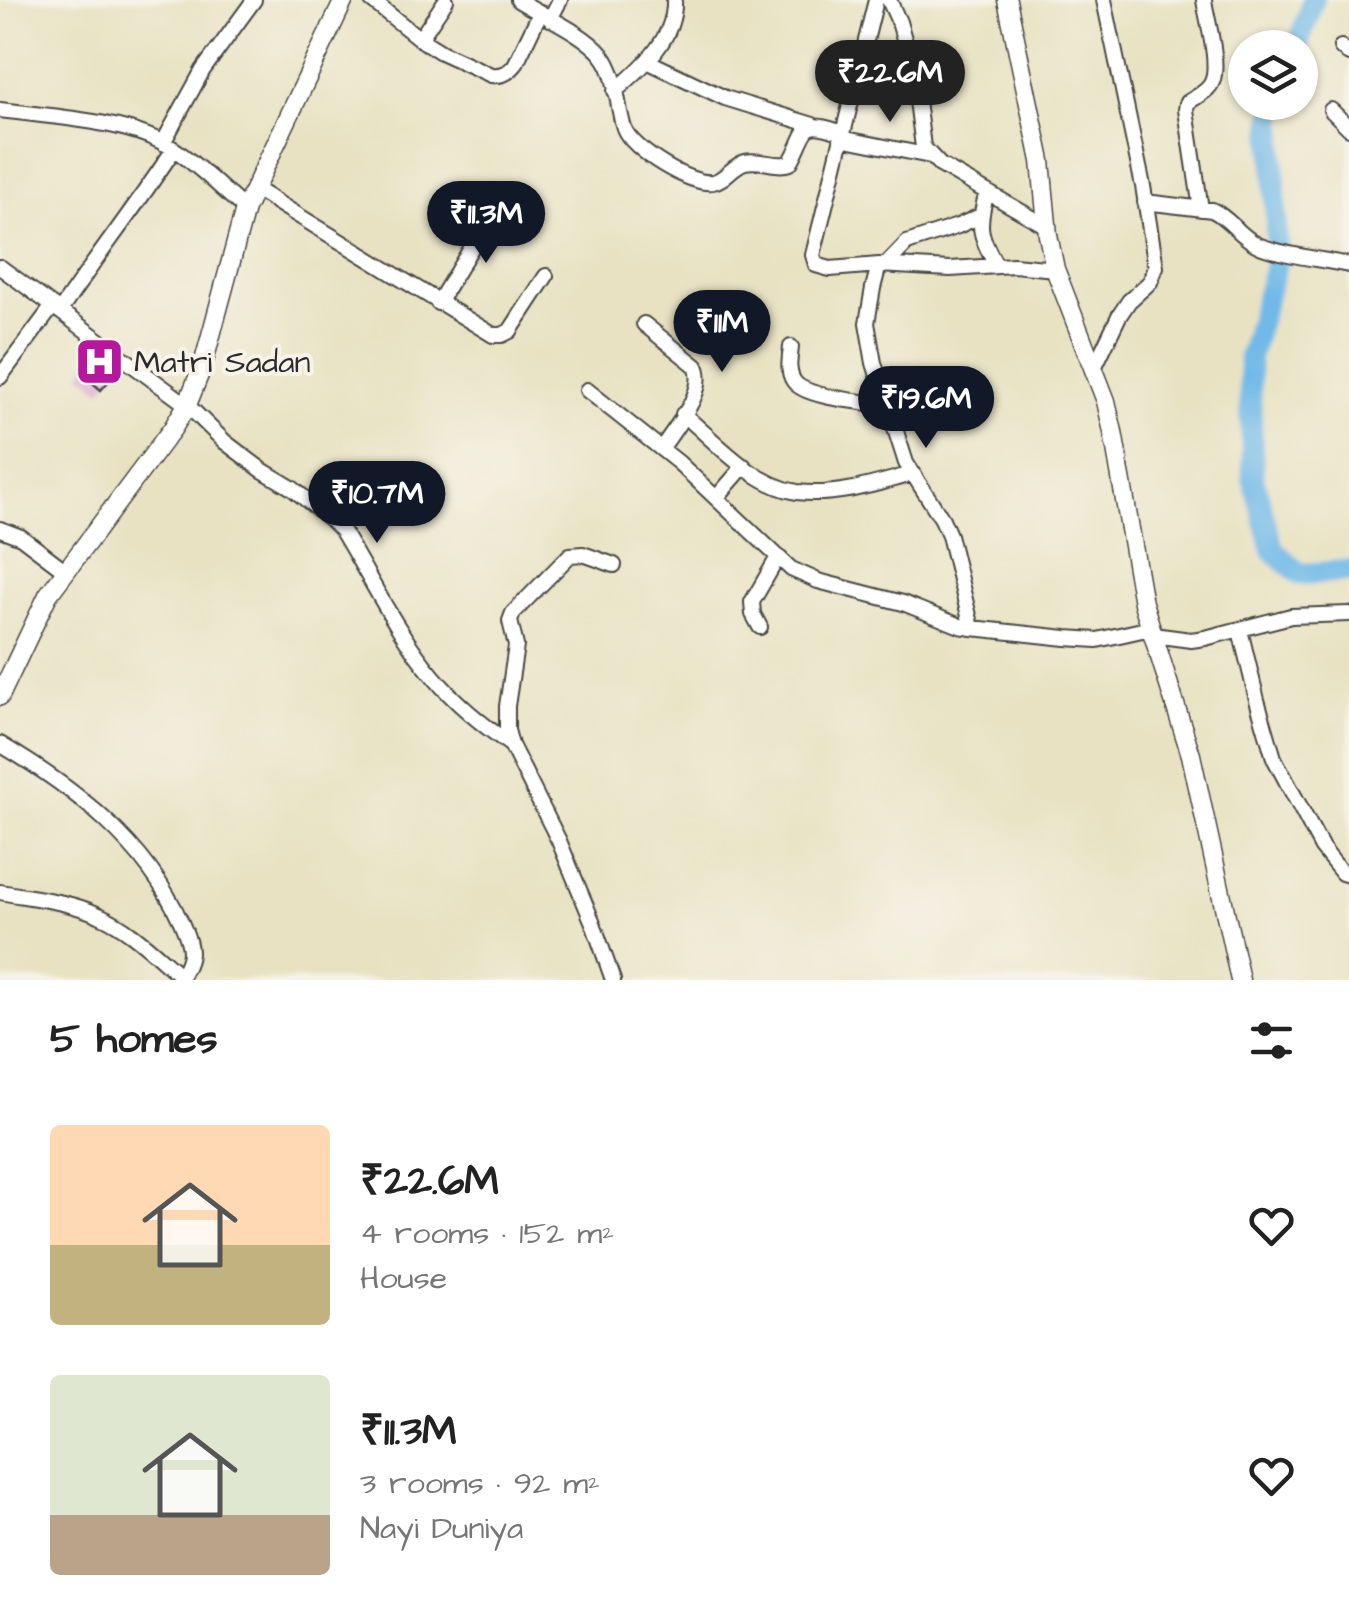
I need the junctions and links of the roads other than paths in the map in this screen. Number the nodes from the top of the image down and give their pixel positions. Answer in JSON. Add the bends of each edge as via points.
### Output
{"nodes":[{"id":1,"x":254,"y":0,"type":"edge"},
{"id":2,"x":344,"y":0,"type":"edge"},
{"id":3,"x":370,"y":0,"type":"edge"},
{"id":4,"x":446,"y":0,"type":"edge"},
{"id":5,"x":518,"y":0,"type":"edge"},
{"id":6,"x":560,"y":0,"type":"edge"},
{"id":7,"x":674,"y":0,"type":"edge"},
{"id":8,"x":876,"y":0,"type":"edge"},
{"id":9,"x":889,"y":0,"type":"edge"},
{"id":10,"x":1007,"y":0,"type":"edge"},
{"id":11,"x":1104,"y":0,"type":"edge"},
{"id":12,"x":1204,"y":0,"type":"edge"},
{"id":13,"x":545,"y":16,"type":"junction"},
{"id":14,"x":420,"y":38,"type":"junction"},
{"id":15,"x":647,"y":62,"type":"junction"},
{"id":16,"x":615,"y":90,"type":"junction"},
{"id":17,"x":0,"y":110,"type":"edge"},
{"id":18,"x":1331,"y":110,"type":"dead end"},
{"id":19,"x":813,"y":126,"type":"junction"},
{"id":20,"x":1349,"y":128,"type":"edge"},
{"id":21,"x":841,"y":135,"type":"junction"},
{"id":22,"x":169,"y":146,"type":"junction"},
{"id":23,"x":930,"y":156,"type":"junction"},
{"id":24,"x":255,"y":189,"type":"junction"},
{"id":25,"x":987,"y":192,"type":"junction"},
{"id":26,"x":1145,"y":202,"type":"junction"},
{"id":27,"x":496,"y":207,"type":"dead end"},
{"id":28,"x":1202,"y":208,"type":"junction"},
{"id":29,"x":245,"y":209,"type":"junction"},
{"id":30,"x":980,"y":216,"type":"junction"},
{"id":31,"x":1048,"y":227,"type":"junction"},
{"id":32,"x":1341,"y":263,"type":"edge"},
{"id":33,"x":882,"y":266,"type":"junction"},
{"id":34,"x":996,"y":266,"type":"junction"},
{"id":35,"x":0,"y":268,"type":"edge"},
{"id":36,"x":1055,"y":269,"type":"junction"},
{"id":37,"x":546,"y":276,"type":"dead end"},
{"id":38,"x":438,"y":303,"type":"junction"},
{"id":39,"x":56,"y":308,"type":"junction"},
{"id":40,"x":644,"y":324,"type":"dead end"},
{"id":41,"x":791,"y":347,"type":"dead end"},
{"id":42,"x":3,"y":368,"type":"edge"},
{"id":43,"x":1094,"y":368,"type":"junction"},
{"id":44,"x":587,"y":390,"type":"dead end"},
{"id":45,"x":187,"y":405,"type":"junction"},
{"id":46,"x":887,"y":405,"type":"junction"},
{"id":47,"x":683,"y":414,"type":"junction"},
{"id":48,"x":662,"y":448,"type":"junction"},
{"id":49,"x":744,"y":466,"type":"junction"},
{"id":50,"x":912,"y":474,"type":"junction"},
{"id":51,"x":717,"y":497,"type":"junction"},
{"id":52,"x":0,"y":529,"type":"edge"},
{"id":53,"x":778,"y":556,"type":"junction"},
{"id":54,"x":614,"y":565,"type":"dead end"},
{"id":55,"x":66,"y":571,"type":"junction"},
{"id":56,"x":1349,"y":614,"type":"edge"},
{"id":57,"x":760,"y":627,"type":"dead end"},
{"id":58,"x":972,"y":628,"type":"junction"},
{"id":59,"x":1240,"y":630,"type":"junction"},
{"id":60,"x":1152,"y":631,"type":"junction"},
{"id":61,"x":0,"y":696,"type":"edge"},
{"id":62,"x":0,"y":744,"type":"edge"},
{"id":63,"x":511,"y":745,"type":"junction"},
{"id":64,"x":1349,"y":875,"type":"edge"},
{"id":65,"x":0,"y":892,"type":"edge"},
{"id":66,"x":180,"y":978,"type":"edge"},
{"id":67,"x":613,"y":980,"type":"edge"},
{"id":68,"x":1240,"y":980,"type":"edge"}],
"edges":[{"from":1,"to":22,"type":"street","via":[[203,70]]},
{"from":2,"to":24,"type":"street"},
{"from":3,"to":14,"type":"street"},
{"from":4,"to":14,"type":"street"},
{"from":5,"to":13,"type":"street"},
{"from":6,"to":13,"type":"street"},
{"from":7,"to":15,"type":"street","via":[[671,21]]},
{"from":8,"to":21,"type":"street"},
{"from":9,"to":23,"type":"street","via":[[908,47],[920,135]]},
{"from":10,"to":31,"type":"street"},
{"from":11,"to":26,"type":"street"},
{"from":12,"to":28,"type":"street","via":[[1214,76],[1186,110]]},
{"from":13,"to":14,"type":"street","via":[[510,72],[499,76]]},
{"from":13,"to":16,"type":"street","via":[[603,56]]},
{"from":15,"to":16,"type":"street"},
{"from":15,"to":19,"type":"street","via":[[725,98]]},
{"from":16,"to":19,"type":"street","via":[[624,130],[636,146],[705,182],[741,162],[790,163]]},
{"from":17,"to":22,"type":"street","via":[[112,126]]},
{"from":18,"to":20,"type":"street"},
{"from":19,"to":21,"type":"street"},
{"from":21,"to":23,"type":"street"},
{"from":21,"to":33,"type":"street","via":[[813,261],[822,268]]},
{"from":22,"to":29,"type":"street"},
{"from":22,"to":39,"type":"street","via":[[139,204]]},
{"from":23,"to":25,"type":"street"},
{"from":24,"to":29,"type":"street"},
{"from":24,"to":38,"type":"street"},
{"from":25,"to":30,"type":"street"},
{"from":25,"to":31,"type":"street"},
{"from":26,"to":28,"type":"street"},
{"from":26,"to":43,"type":"street","via":[[1154,274],[1129,301]]},
{"from":27,"to":38,"type":"street"},
{"from":28,"to":32,"type":"street","via":[[1221,214],[1263,247]]},
{"from":29,"to":45,"type":"street"},
{"from":30,"to":33,"type":"street","via":[[907,243]]},
{"from":30,"to":34,"type":"street","via":[[982,242]]},
{"from":31,"to":36,"type":"street"},
{"from":33,"to":34,"type":"street"},
{"from":33,"to":46,"type":"street","via":[[867,323]]},
{"from":34,"to":36,"type":"street"},
{"from":35,"to":39,"type":"street"},
{"from":36,"to":43,"type":"street"},
{"from":37,"to":38,"type":"street","via":[[502,335]]},
{"from":39,"to":42,"type":"street"},
{"from":39,"to":45,"type":"street"},
{"from":40,"to":47,"type":"street","via":[[700,372]]},
{"from":41,"to":46,"type":"street","via":[[789,367],[797,386]]},
{"from":43,"to":60,"type":"street"},
{"from":44,"to":48,"type":"street"},
{"from":45,"to":55,"type":"street"},
{"from":45,"to":63,"type":"street","via":[[224,442],[330,518],[415,653],[457,702]]},
{"from":46,"to":50,"type":"street"},
{"from":47,"to":48,"type":"street"},
{"from":47,"to":49,"type":"street"},
{"from":48,"to":51,"type":"street"},
{"from":49,"to":50,"type":"street","via":[[799,492],[852,489]]},
{"from":49,"to":51,"type":"street"},
{"from":50,"to":58,"type":"street","via":[[948,534]]},
{"from":51,"to":53,"type":"street"},
{"from":52,"to":55,"type":"street"},
{"from":53,"to":57,"type":"street","via":[[752,602]]},
{"from":53,"to":58,"type":"street","via":[[818,581]]},
{"from":54,"to":63,"type":"street","via":[[570,555],[513,613],[516,646],[506,718]]},
{"from":55,"to":61,"type":"street","via":[[37,613]]},
{"from":56,"to":59,"type":"street","via":[[1291,616]]},
{"from":58,"to":60,"type":"street","via":[[1098,640]]},
{"from":59,"to":60,"type":"street","via":[[1191,640]]},
{"from":59,"to":64,"type":"street","via":[[1274,758],[1322,848]]},
{"from":60,"to":68,"type":"street","via":[[1191,755]]},
{"from":62,"to":66,"type":"street","via":[[81,798],[162,885],[190,948]]},
{"from":63,"to":67,"type":"street","via":[[559,841]]},
{"from":65,"to":66,"type":"street","via":[[101,915]]}]}
